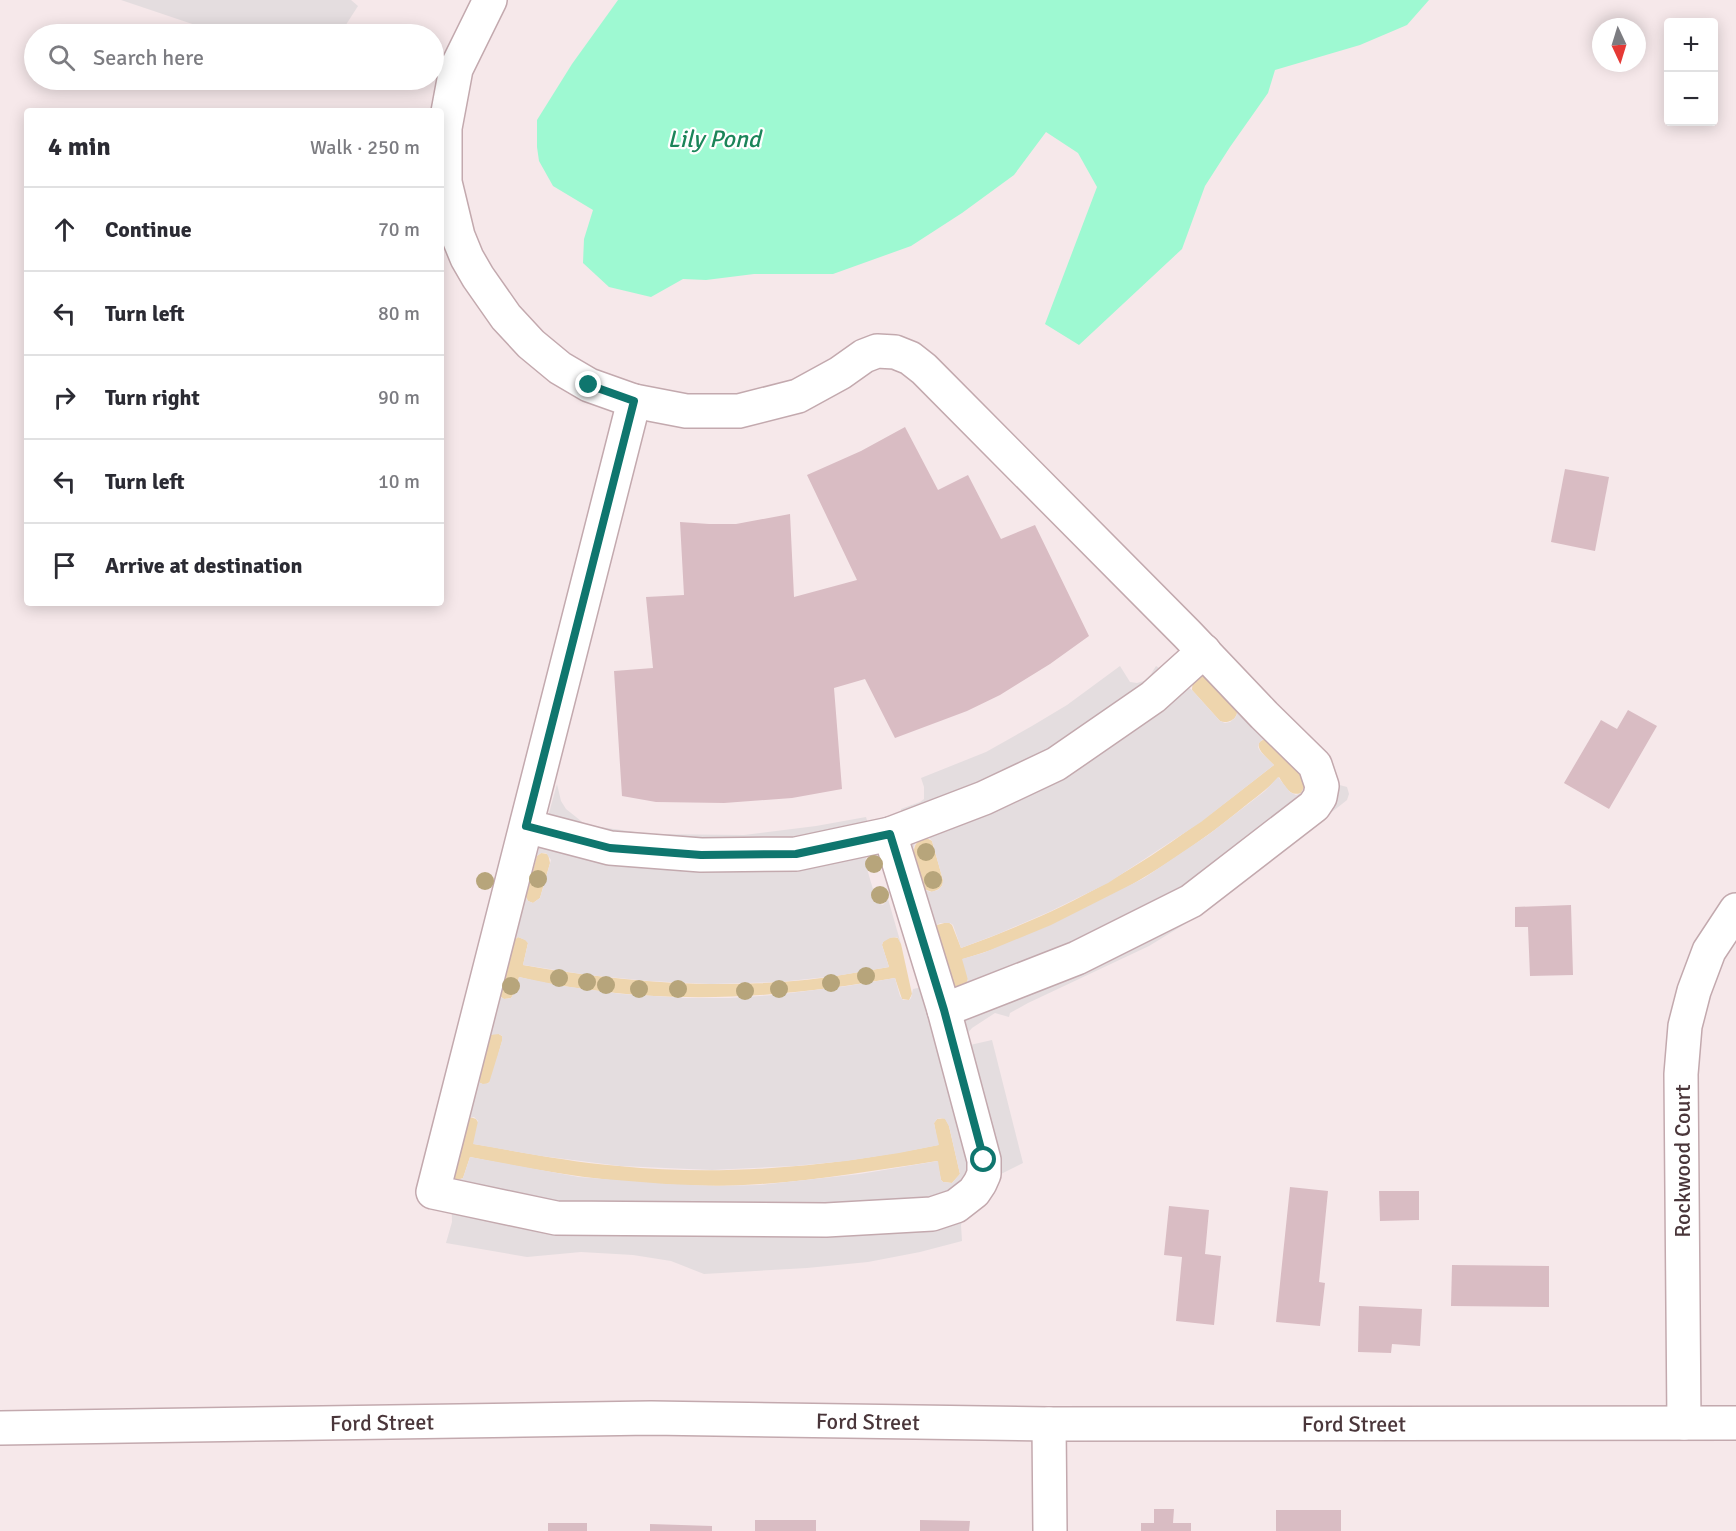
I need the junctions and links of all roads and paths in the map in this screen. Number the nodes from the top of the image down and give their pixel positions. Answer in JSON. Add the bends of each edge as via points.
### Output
{"nodes":[{"id":1,"x":490,"y":0,"type":"edge"},
{"id":2,"x":634,"y":401,"type":"junction"},
{"id":3,"x":1204,"y":651,"type":"junction"},
{"id":4,"x":526,"y":826,"type":"junction"},
{"id":5,"x":890,"y":834,"type":"junction"},
{"id":6,"x":1736,"y":910,"type":"edge"},
{"id":7,"x":944,"y":1010,"type":"junction"},
{"id":8,"x":1684,"y":1423,"type":"junction"},
{"id":9,"x":1736,"y":1423,"type":"edge"},
{"id":10,"x":1048,"y":1424,"type":"junction"},
{"id":11,"x":0,"y":1428,"type":"edge"},
{"id":12,"x":1050,"y":1531,"type":"edge"}],
"edges":[{"from":1,"to":2,"type":"street","via":[[456,69],[445,129],[446,182],[458,236],[478,277],[531,344],[589,385]]},
{"from":2,"to":3,"type":"street","via":[[686,411],[739,411],[798,396],[877,351],[910,358]]},
{"from":2,"to":4,"type":"street"},
{"from":3,"to":5,"type":"street","via":[[1153,697],[1056,764],[984,798]]},
{"from":3,"to":7,"type":"street","via":[[1315,765],[1322,786],[1314,806],[1191,901],[1077,958]]},
{"from":4,"to":5,"type":"street","via":[[610,848],[701,855],[796,854]]},
{"from":4,"to":7,"type":"street","via":[[433,1192],[556,1218],[826,1220],[932,1214],[956,1206],[981,1183],[984,1160]]},
{"from":5,"to":7,"type":"street"},
{"from":6,"to":8,"type":"street","name":"Rockwood Court","via":[[1709,951],[1685,1026],[1681,1074]]},
{"from":8,"to":9,"type":"street","name":"Ford Street"},
{"from":8,"to":10,"type":"street","name":"Ford Street"},
{"from":10,"to":11,"type":"street","name":"Ford Street","via":[[651,1418]]},
{"from":10,"to":12,"type":"street"}]}
